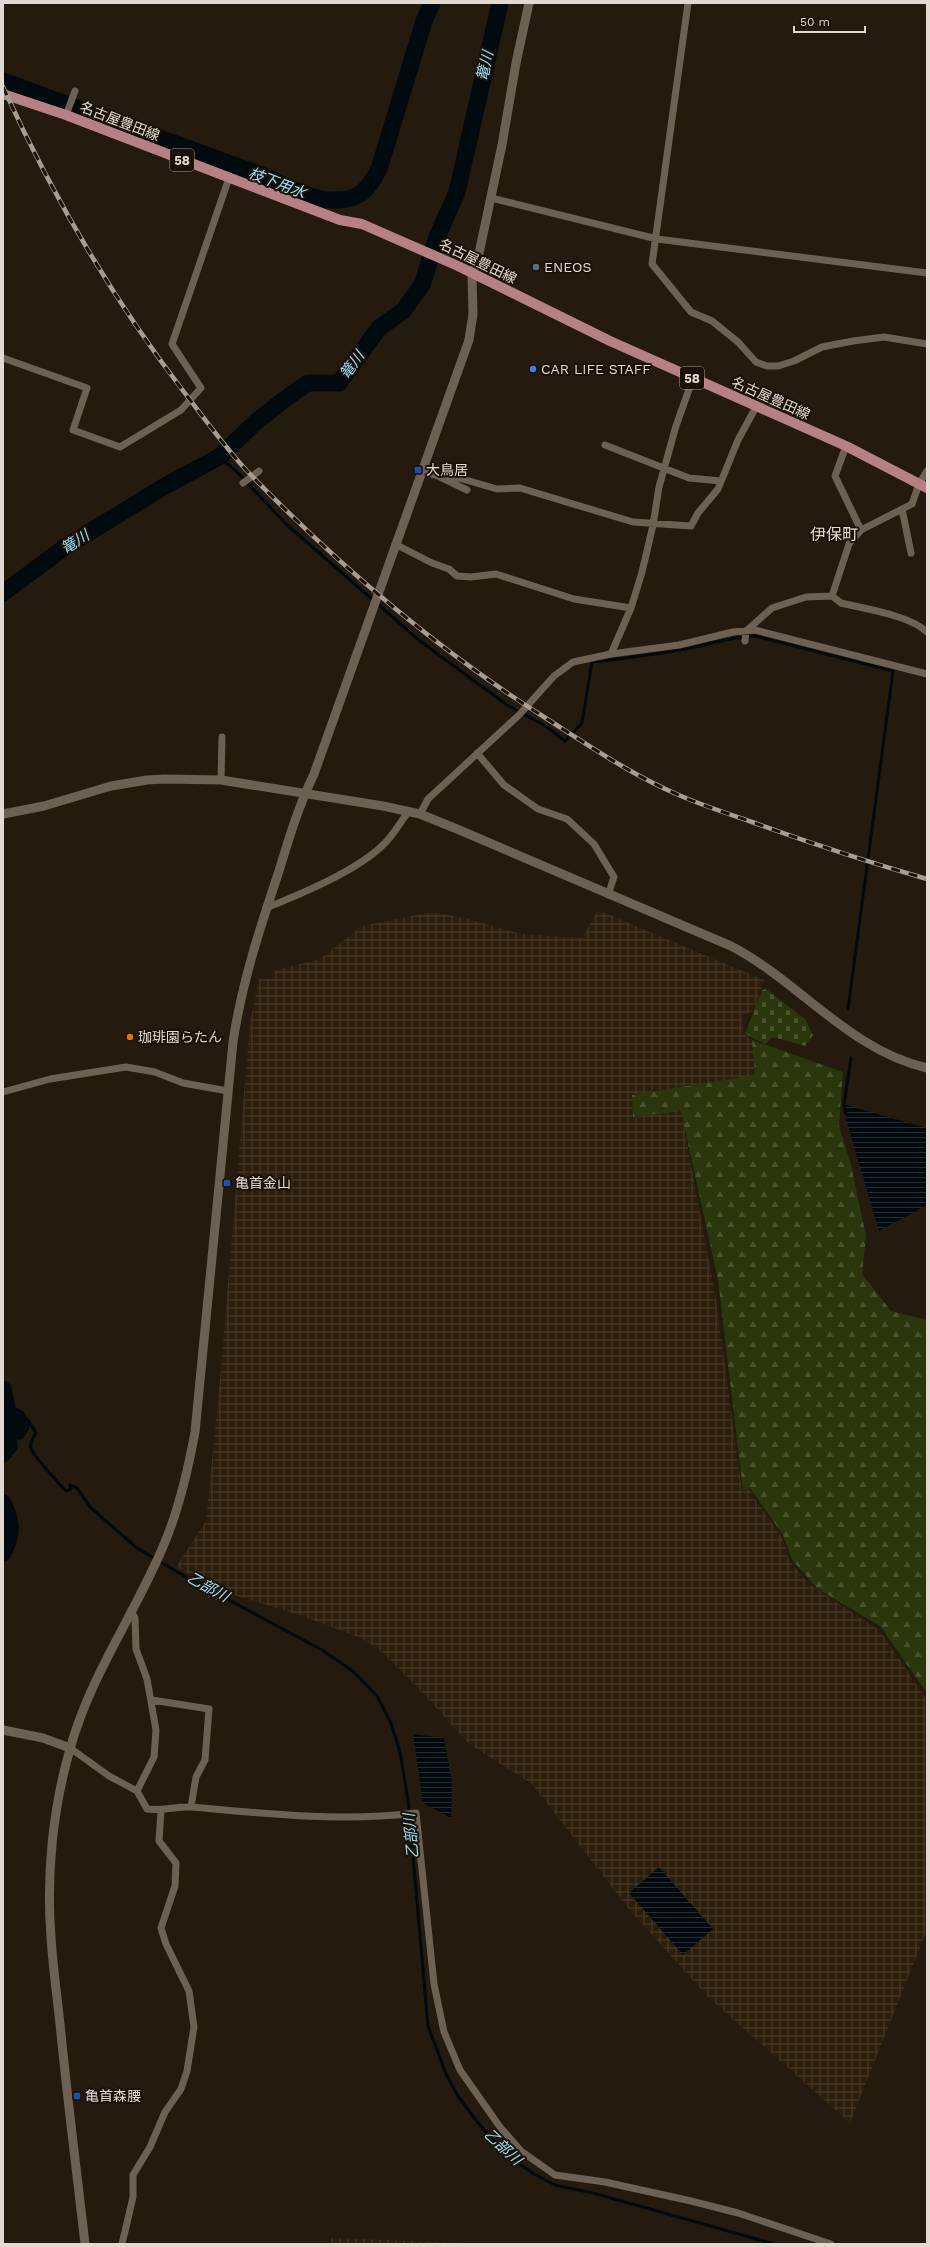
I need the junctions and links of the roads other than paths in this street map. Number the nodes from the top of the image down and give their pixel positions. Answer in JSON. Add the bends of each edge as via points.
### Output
{"nodes":[{"id":1,"x":529,"y":3,"type":"edge"},
{"id":2,"x":688,"y":3,"type":"edge"},
{"id":3,"x":3,"y":94,"type":"edge"},
{"id":4,"x":74,"y":94,"type":"dead end"},
{"id":5,"x":67,"y":113,"type":"junction"},
{"id":6,"x":229,"y":178,"type":"junction"},
{"id":7,"x":491,"y":198,"type":"junction"},
{"id":8,"x":657,"y":239,"type":"junction"},
{"id":9,"x":927,"y":273,"type":"edge"},
{"id":10,"x":472,"y":274,"type":"junction"},
{"id":11,"x":927,"y":344,"type":"edge"},
{"id":12,"x":3,"y":358,"type":"edge"},
{"id":13,"x":693,"y":378,"type":"junction"},
{"id":14,"x":756,"y":407,"type":"junction"},
{"id":15,"x":605,"y":445,"type":"dead end"},
{"id":16,"x":846,"y":446,"type":"junction"},
{"id":17,"x":665,"y":467,"type":"junction"},
{"id":18,"x":927,"y":470,"type":"edge"},
{"id":19,"x":259,"y":471,"type":"dead end"},
{"id":20,"x":422,"y":471,"type":"junction"},
{"id":21,"x":445,"y":479,"type":"junction"},
{"id":22,"x":721,"y":481,"type":"junction"},
{"id":23,"x":243,"y":483,"type":"dead end"},
{"id":24,"x":923,"y":486,"type":"edge"},
{"id":25,"x":467,"y":490,"type":"dead end"},
{"id":26,"x":902,"y":509,"type":"junction"},
{"id":27,"x":653,"y":525,"type":"junction"},
{"id":28,"x":861,"y":530,"type":"junction"},
{"id":29,"x":396,"y":544,"type":"junction"},
{"id":30,"x":911,"y":554,"type":"dead end"},
{"id":31,"x":832,"y":596,"type":"junction"},
{"id":32,"x":631,"y":608,"type":"junction"},
{"id":33,"x":927,"y":632,"type":"edge"},
{"id":34,"x":746,"y":635,"type":"junction"},
{"id":35,"x":611,"y":654,"type":"junction"},
{"id":36,"x":927,"y":674,"type":"edge"},
{"id":37,"x":222,"y":737,"type":"dead end"},
{"id":38,"x":477,"y":753,"type":"junction"},
{"id":39,"x":221,"y":780,"type":"junction"},
{"id":40,"x":304,"y":795,"type":"junction"},
{"id":41,"x":409,"y":811,"type":"junction"},
{"id":42,"x":3,"y":814,"type":"edge"},
{"id":43,"x":420,"y":814,"type":"junction"},
{"id":44,"x":608,"y":895,"type":"junction"},
{"id":45,"x":266,"y":908,"type":"junction"},
{"id":46,"x":927,"y":1068,"type":"edge"},
{"id":47,"x":228,"y":1091,"type":"junction"},
{"id":48,"x":3,"y":1092,"type":"edge"},
{"id":49,"x":131,"y":1610,"type":"junction"},
{"id":50,"x":152,"y":1700,"type":"junction"},
{"id":51,"x":3,"y":1730,"type":"edge"},
{"id":52,"x":70,"y":1748,"type":"junction"},
{"id":53,"x":137,"y":1791,"type":"junction"},
{"id":54,"x":191,"y":1807,"type":"junction"},
{"id":55,"x":161,"y":1811,"type":"junction"},
{"id":56,"x":85,"y":2244,"type":"edge"},
{"id":57,"x":122,"y":2244,"type":"edge"},
{"id":58,"x":831,"y":2244,"type":"edge"}],
"edges":[{"from":1,"to":7,"type":"street"},
{"from":2,"to":8,"type":"street"},
{"from":3,"to":5,"type":"main road","name":"名古屋豊田線","number":"58"},
{"from":4,"to":5,"type":"street"},
{"from":5,"to":6,"type":"main road","name":"名古屋豊田線","number":"58"},
{"from":6,"to":10,"type":"main road","name":"名古屋豊田線","number":"58","via":[[340,220],[362,224]]},
{"from":6,"to":12,"type":"street","via":[[172,344],[201,388],[181,410],[120,447],[74,430],[87,388]]},
{"from":7,"to":8,"type":"street"},
{"from":7,"to":10,"type":"street"},
{"from":8,"to":9,"type":"street"},
{"from":8,"to":11,"type":"street","via":[[652,264],[679,298],[691,312],[712,321],[738,342],[756,362],[778,366],[822,347],[884,337]]},
{"from":10,"to":13,"type":"main road","name":"名古屋豊田線","number":"58"},
{"from":10,"to":20,"type":"street","via":[[471,333]]},
{"from":13,"to":14,"type":"main road","name":"名古屋豊田線","number":"58"},
{"from":13,"to":17,"type":"street"},
{"from":14,"to":16,"type":"main road","name":"名古屋豊田線","number":"58"},
{"from":14,"to":22,"type":"street","via":[[738,440]]},
{"from":15,"to":17,"type":"street"},
{"from":16,"to":24,"type":"main road","name":"名古屋豊田線","number":"58"},
{"from":16,"to":28,"type":"street","via":[[835,476]]},
{"from":17,"to":22,"type":"street","via":[[689,478]]},
{"from":17,"to":27,"type":"street","via":[[658,487]]},
{"from":18,"to":24,"type":"street"},
{"from":19,"to":23,"type":"street"},
{"from":20,"to":21,"type":"street"},
{"from":20,"to":29,"type":"street"},
{"from":21,"to":25,"type":"street"},
{"from":21,"to":27,"type":"street","via":[[459,478],[497,488],[520,488],[633,522]]},
{"from":22,"to":27,"type":"street","via":[[691,526]]},
{"from":24,"to":26,"type":"street","via":[[912,504]]},
{"from":26,"to":28,"type":"street"},
{"from":26,"to":30,"type":"street"},
{"from":27,"to":32,"type":"street"},
{"from":28,"to":31,"type":"street","via":[[850,544]]},
{"from":29,"to":32,"type":"street","via":[[449,569],[457,576],[496,574],[574,599]]},
{"from":29,"to":40,"type":"street","via":[[314,774]]},
{"from":31,"to":33,"type":"street","via":[[841,603],[908,622],[922,627]]},
{"from":31,"to":34,"type":"street","via":[[806,597],[772,608]]},
{"from":32,"to":35,"type":"street"},
{"from":34,"to":35,"type":"street"},
{"from":34,"to":36,"type":"street","via":[[755,630]]},
{"from":35,"to":38,"type":"street","via":[[573,662],[554,676],[519,715]]},
{"from":37,"to":39,"type":"street"},
{"from":38,"to":43,"type":"street","via":[[428,799]]},
{"from":38,"to":44,"type":"street","via":[[504,785],[538,809],[567,819],[594,844],[614,877]]},
{"from":39,"to":40,"type":"street"},
{"from":39,"to":42,"type":"street","via":[[147,780],[111,786],[44,806]]},
{"from":40,"to":41,"type":"street"},
{"from":40,"to":45,"type":"street"},
{"from":41,"to":43,"type":"street"},
{"from":41,"to":45,"type":"street","via":[[385,844],[353,867]]},
{"from":43,"to":44,"type":"street"},
{"from":44,"to":46,"type":"street","via":[[748,955],[770,969],[858,1039],[896,1058]]},
{"from":45,"to":47,"type":"street","via":[[243,982]]},
{"from":47,"to":48,"type":"street","via":[[183,1083],[155,1072],[126,1067],[50,1079]]},
{"from":47,"to":49,"type":"street","via":[[195,1432],[186,1481],[177,1512],[158,1557]]},
{"from":49,"to":50,"type":"street","via":[[135,1618],[136,1649],[146,1673]]},
{"from":49,"to":52,"type":"street","via":[[106,1657]]},
{"from":50,"to":53,"type":"street","via":[[156,1730],[154,1757]]},
{"from":50,"to":54,"type":"street","via":[[209,1709],[205,1760],[196,1777]]},
{"from":51,"to":52,"type":"street","via":[[43,1738]]},
{"from":52,"to":53,"type":"street","via":[[109,1776]]},
{"from":52,"to":56,"type":"street","via":[[54,1839],[50,1915]]},
{"from":53,"to":55,"type":"street","via":[[147,1809]]},
{"from":54,"to":55,"type":"street"},
{"from":54,"to":58,"type":"street","via":[[299,1817],[416,1813],[434,1984],[444,2032],[460,2070],[500,2127],[521,2151],[555,2175],[606,2182],[698,2203],[738,2213]]},
{"from":55,"to":57,"type":"street","via":[[159,1841],[176,1863],[175,1886],[161,1928],[166,1944],[190,1991],[194,2027],[187,2071],[181,2089],[165,2112],[150,2147],[133,2175],[133,2198]]}]}
